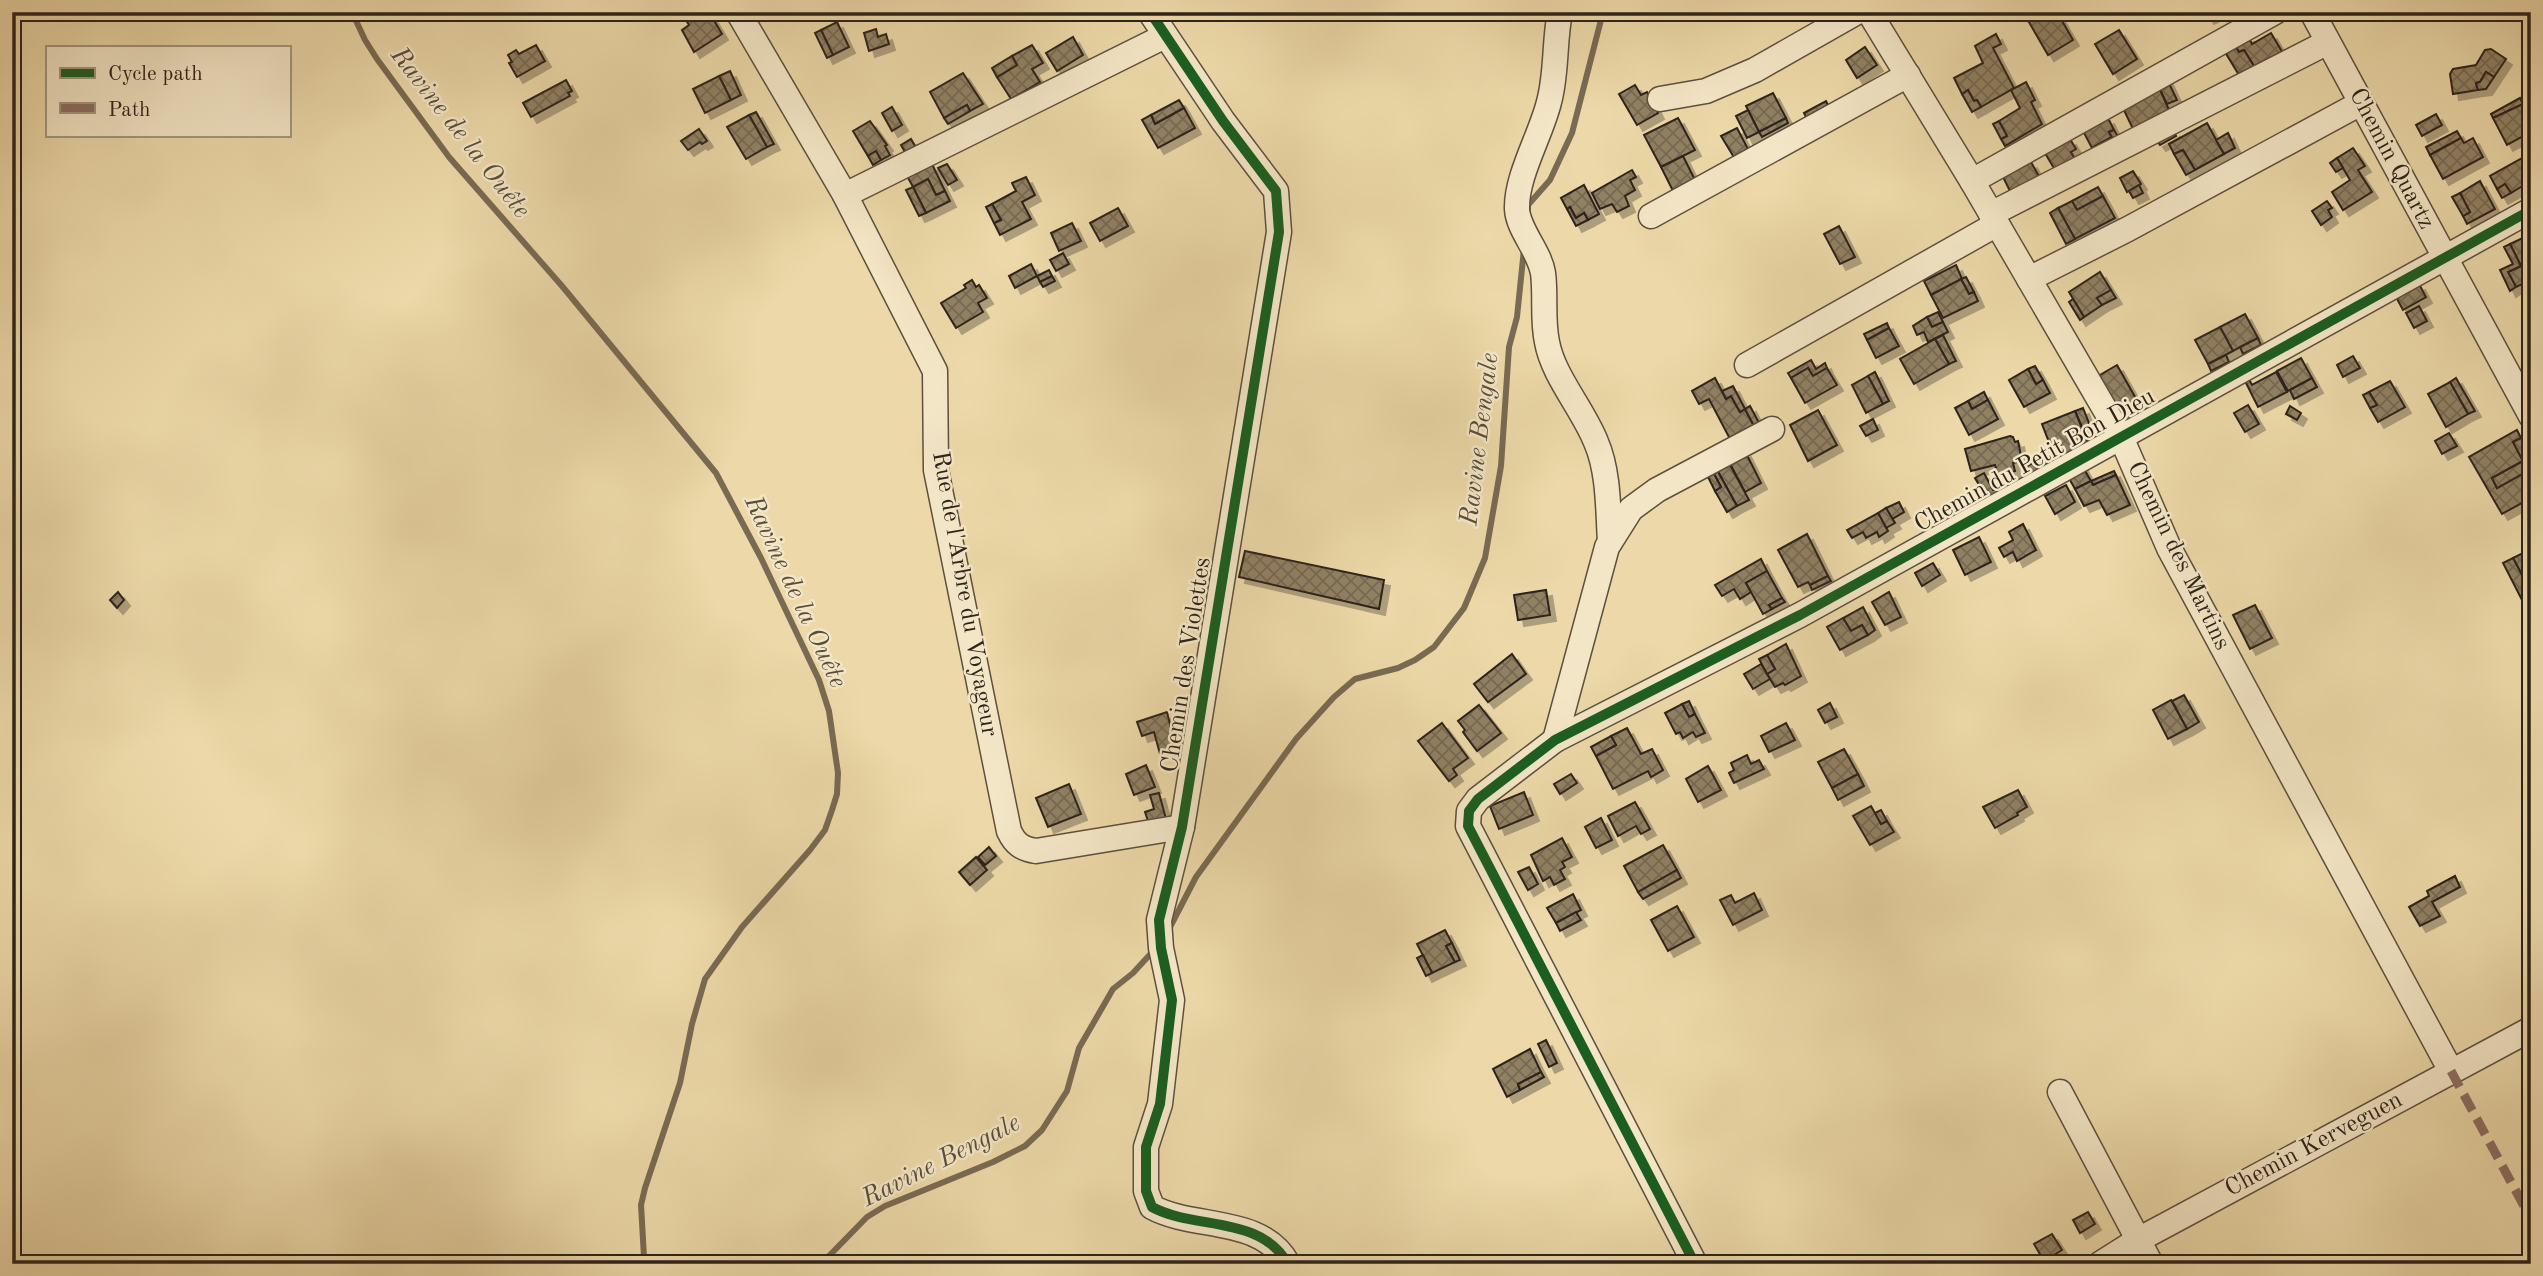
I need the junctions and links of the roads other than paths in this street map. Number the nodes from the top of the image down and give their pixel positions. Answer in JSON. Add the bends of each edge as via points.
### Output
{"nodes":[{"id":1,"x":738,"y":12,"type":"edge"},
{"id":2,"x":1150,"y":12,"type":"edge"},
{"id":3,"x":1560,"y":12,"type":"edge"},
{"id":4,"x":1857,"y":12,"type":"edge"},
{"id":5,"x":1869,"y":12,"type":"edge"},
{"id":6,"x":2275,"y":12,"type":"edge"},
{"id":7,"x":2312,"y":12,"type":"edge"},
{"id":8,"x":1165,"y":36,"type":"junction"},
{"id":9,"x":2328,"y":42,"type":"junction"},
{"id":10,"x":1908,"y":75,"type":"junction"},
{"id":11,"x":1660,"y":99,"type":"dead end"},
{"id":12,"x":2361,"y":103,"type":"junction"},
{"id":13,"x":1972,"y":181,"type":"junction"},
{"id":14,"x":845,"y":195,"type":"junction"},
{"id":15,"x":2531,"y":210,"type":"edge"},
{"id":16,"x":1651,"y":216,"type":"dead end"},
{"id":17,"x":1994,"y":219,"type":"junction"},
{"id":18,"x":2444,"y":258,"type":"junction"},
{"id":19,"x":2029,"y":279,"type":"junction"},
{"id":20,"x":1748,"y":365,"type":"dead end"},
{"id":21,"x":2531,"y":416,"type":"edge"},
{"id":22,"x":1772,"y":429,"type":"dead end"},
{"id":23,"x":2121,"y":437,"type":"junction"},
{"id":24,"x":1610,"y":542,"type":"junction"},
{"id":25,"x":1555,"y":740,"type":"junction"},
{"id":26,"x":1182,"y":827,"type":"junction"},
{"id":27,"x":2531,"y":1029,"type":"edge"},
{"id":28,"x":2451,"y":1071,"type":"junction"},
{"id":29,"x":2060,"y":1092,"type":"dead end"},
{"id":30,"x":2138,"y":1240,"type":"junction"},
{"id":31,"x":1288,"y":1264,"type":"edge"},
{"id":32,"x":1695,"y":1264,"type":"edge"},
{"id":33,"x":2100,"y":1264,"type":"edge"},
{"id":34,"x":2151,"y":1264,"type":"edge"}],
"edges":[{"from":1,"to":14,"type":"street","name":"Rue de l'Arbre du Voyageur"},
{"from":2,"to":8,"type":"street","name":"Chemin des Violettes"},
{"from":3,"to":24,"type":"street","via":[[1550,101],[1524,176],[1518,221],[1543,272],[1547,344],[1598,445]]},
{"from":4,"to":11,"type":"street","via":[[1755,70],[1706,91]]},
{"from":5,"to":10,"type":"street","name":"Chemin des Martins"},
{"from":6,"to":13,"type":"street"},
{"from":7,"to":9,"type":"street","name":"Chemin Quartz"},
{"from":8,"to":14,"type":"street"},
{"from":8,"to":26,"type":"street","name":"Chemin des Violettes","via":[[1276,191],[1279,232]]},
{"from":9,"to":12,"type":"street","name":"Chemin Quartz"},
{"from":9,"to":17,"type":"street"},
{"from":10,"to":13,"type":"street","name":"Chemin des Martins"},
{"from":10,"to":16,"type":"street"},
{"from":12,"to":18,"type":"street","name":"Chemin Quartz"},
{"from":12,"to":19,"type":"street"},
{"from":13,"to":17,"type":"street","name":"Chemin des Martins"},
{"from":14,"to":26,"type":"street","name":"Rue de l'Arbre du Voyageur","via":[[935,371],[936,470],[1013,840],[1036,851]]},
{"from":15,"to":18,"type":"street","name":"Chemin du Petit Bon Dieu"},
{"from":17,"to":19,"type":"street","name":"Chemin des Martins"},
{"from":17,"to":20,"type":"street"},
{"from":18,"to":21,"type":"street","name":"Chemin Quartz"},
{"from":18,"to":23,"type":"street","name":"Chemin du Petit Bon Dieu"},
{"from":19,"to":23,"type":"street","name":"Chemin des Martins"},
{"from":22,"to":24,"type":"street","via":[[1657,490],[1631,509]]},
{"from":23,"to":25,"type":"street","name":"Chemin du Petit Bon Dieu","via":[[1800,615]]},
{"from":23,"to":28,"type":"street","name":"Chemin des Martins","via":[[2169,548]]},
{"from":24,"to":25,"type":"street"},
{"from":25,"to":32,"type":"street","name":"Chemin du Petit Bon Dieu","via":[[1478,799],[1469,811],[1468,825]]},
{"from":26,"to":31,"type":"street","name":"Chemin des Violettes","via":[[1158,920],[1172,1000],[1160,1104],[1146,1147],[1146,1191],[1152,1207],[1167,1215],[1259,1236]]},
{"from":27,"to":28,"type":"street","name":"Chemin Kerveguen"},
{"from":28,"to":30,"type":"street","name":"Chemin Kerveguen"},
{"from":29,"to":30,"type":"street"},
{"from":30,"to":33,"type":"street","name":"Chemin Kerveguen"},
{"from":30,"to":34,"type":"street"}]}
